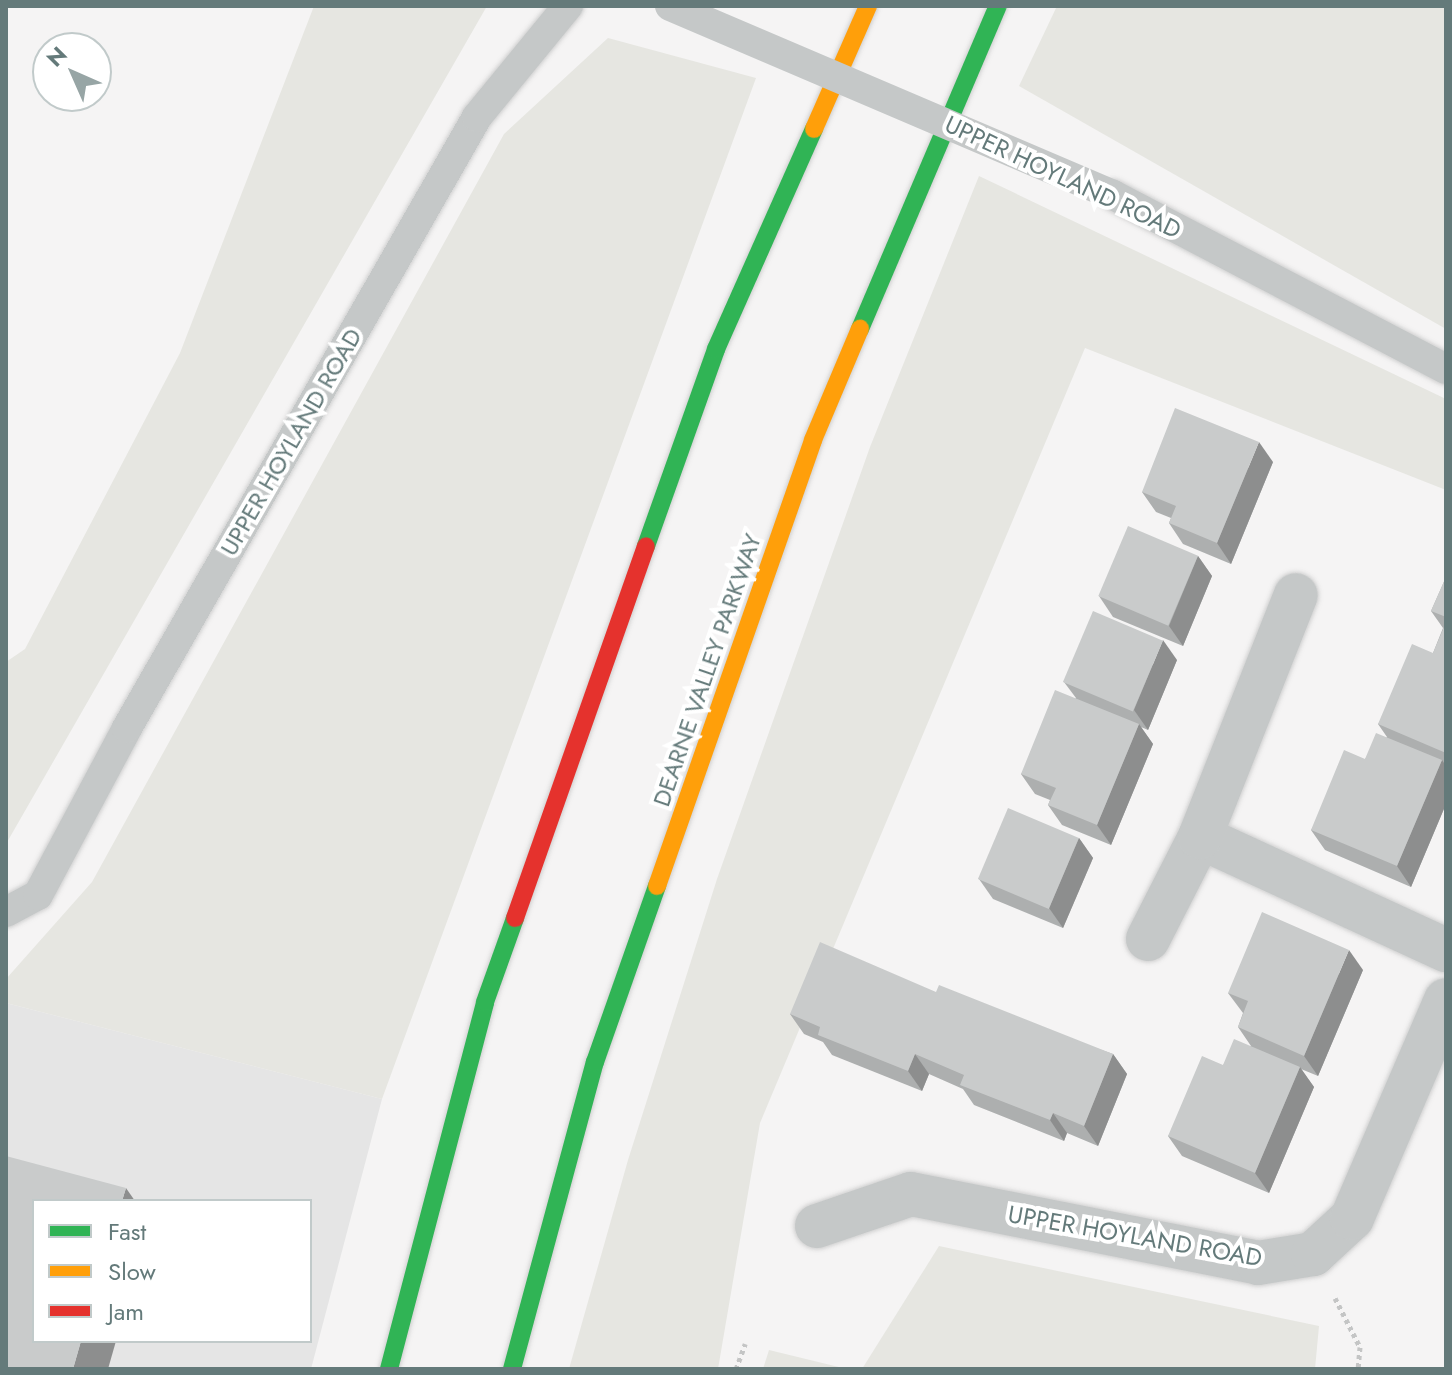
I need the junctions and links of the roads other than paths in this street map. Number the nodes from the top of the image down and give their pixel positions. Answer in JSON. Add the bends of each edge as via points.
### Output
{"nodes":[{"id":1,"x":568,"y":6,"type":"edge"},
{"id":2,"x":670,"y":6,"type":"edge"},
{"id":3,"x":868,"y":6,"type":"edge"},
{"id":4,"x":998,"y":6,"type":"edge"},
{"id":5,"x":1446,"y":369,"type":"edge"},
{"id":6,"x":1296,"y":595,"type":"dead end"},
{"id":7,"x":1200,"y":837,"type":"junction"},
{"id":8,"x":6,"y":912,"type":"edge"},
{"id":9,"x":1148,"y":939,"type":"dead end"},
{"id":10,"x":1446,"y":950,"type":"edge"},
{"id":11,"x":1446,"y":1000,"type":"edge"},
{"id":12,"x":817,"y":1226,"type":"dead end"},
{"id":13,"x":389,"y":1369,"type":"edge"},
{"id":14,"x":512,"y":1369,"type":"edge"}],
"edges":[{"from":1,"to":8,"type":"lane","name":"UPPER HOYLAND ROAD","via":[[477,117],[127,728],[38,895]]},
{"from":2,"to":5,"type":"lane","name":"UPPER HOYLAND ROAD","bridge":true,"via":[[1113,195]]},
{"from":3,"to":13,"type":"highway","via":[[716,349],[485,1002]]},
{"from":4,"to":14,"type":"highway","name":"DEARNE VALLEY PARKWAY","via":[[813,440],[595,1062]]},
{"from":6,"to":7,"type":"street"},
{"from":7,"to":9,"type":"street"},
{"from":7,"to":10,"type":"street"},
{"from":11,"to":12,"type":"street","name":"UPPER HOYLAND ROAD","via":[[1352,1218],[1313,1254],[1258,1263],[911,1194]]}]}
